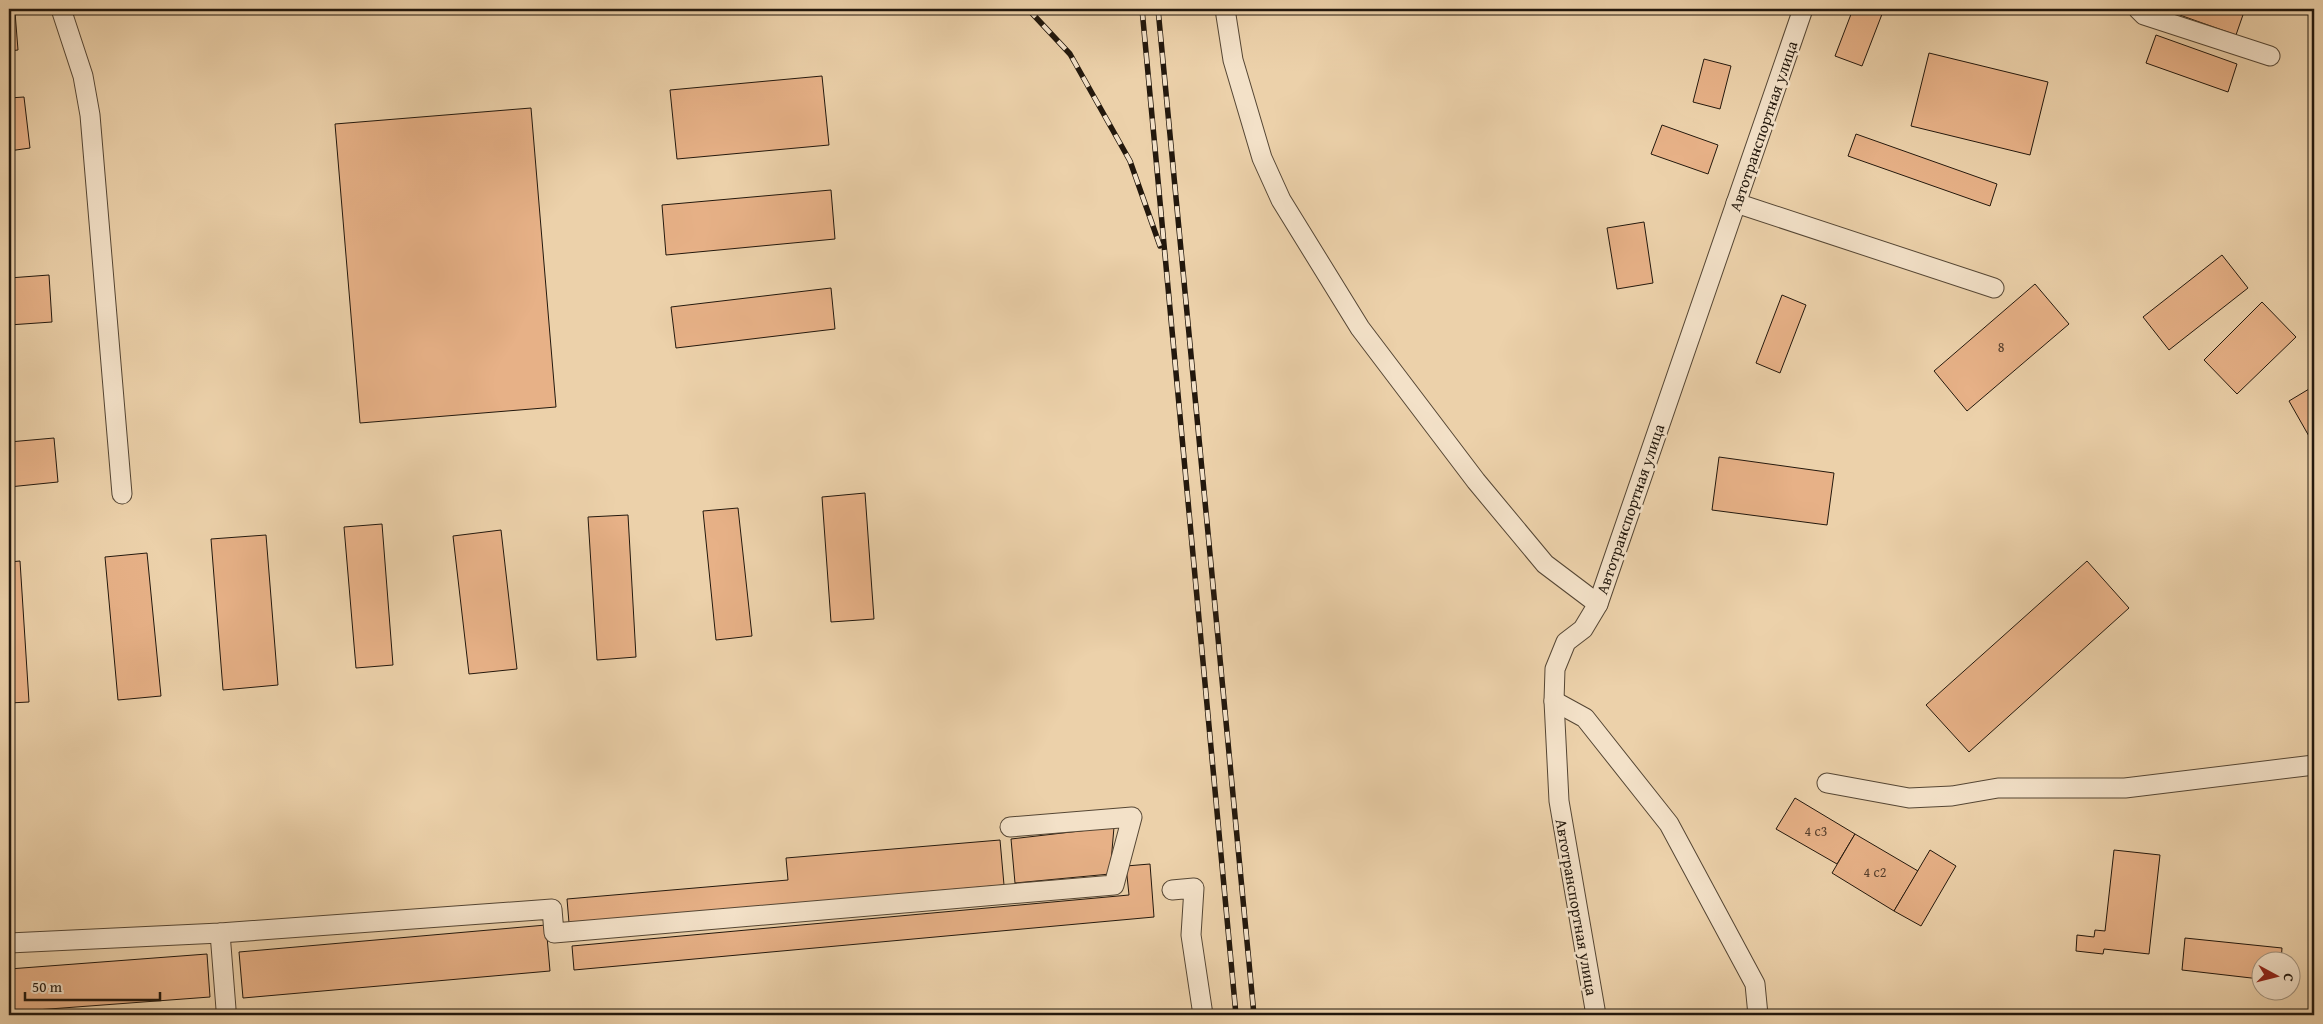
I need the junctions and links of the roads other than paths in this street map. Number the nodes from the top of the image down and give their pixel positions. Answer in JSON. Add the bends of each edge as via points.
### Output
{"nodes":[{"id":1,"x":61,"y":9,"type":"edge"},
{"id":2,"x":1225,"y":9,"type":"edge"},
{"id":3,"x":1804,"y":9,"type":"edge"},
{"id":4,"x":2138,"y":9,"type":"edge"},
{"id":5,"x":2270,"y":56,"type":"dead end"},
{"id":6,"x":1736,"y":203,"type":"junction"},
{"id":7,"x":1994,"y":288,"type":"dead end"},
{"id":8,"x":122,"y":494,"type":"dead end"},
{"id":9,"x":1598,"y":604,"type":"junction"},
{"id":10,"x":1554,"y":701,"type":"junction"},
{"id":11,"x":2314,"y":765,"type":"edge"},
{"id":12,"x":1827,"y":783,"type":"dead end"},
{"id":13,"x":1010,"y":827,"type":"dead end"},
{"id":14,"x":1172,"y":890,"type":"dead end"},
{"id":15,"x":220,"y":933,"type":"junction"},
{"id":16,"x":9,"y":943,"type":"edge"},
{"id":17,"x":226,"y":1009,"type":"dead end"},
{"id":18,"x":1203,"y":1015,"type":"edge"},
{"id":19,"x":1596,"y":1015,"type":"edge"},
{"id":20,"x":1758,"y":1015,"type":"edge"}],
"edges":[{"from":1,"to":8,"type":"street","via":[[83,76],[90,115]]},
{"from":2,"to":9,"type":"street","via":[[1233,60],[1262,158],[1280,200],[1360,328],[1476,481],[1545,564]]},
{"from":3,"to":6,"type":"street","name":"Автотранспортная улица"},
{"from":4,"to":5,"type":"street","via":[[2144,15]]},
{"from":6,"to":7,"type":"street"},
{"from":6,"to":9,"type":"street","name":"Автотранспортная улица"},
{"from":9,"to":10,"type":"street","name":"Автотранспортная улица","via":[[1583,629],[1566,642],[1555,669]]},
{"from":10,"to":19,"type":"street","name":"Автотранспортная улица","via":[[1559,801]]},
{"from":10,"to":20,"type":"street","via":[[1585,718],[1669,824],[1755,984]]},
{"from":11,"to":12,"type":"street","via":[[2125,788],[1998,788],[1952,796],[1909,798]]},
{"from":13,"to":15,"type":"street","via":[[1132,817],[1114,885],[554,933],[552,909]]},
{"from":14,"to":18,"type":"street","via":[[1194,888],[1191,935]]},
{"from":15,"to":16,"type":"street"},
{"from":15,"to":17,"type":"street"}]}
